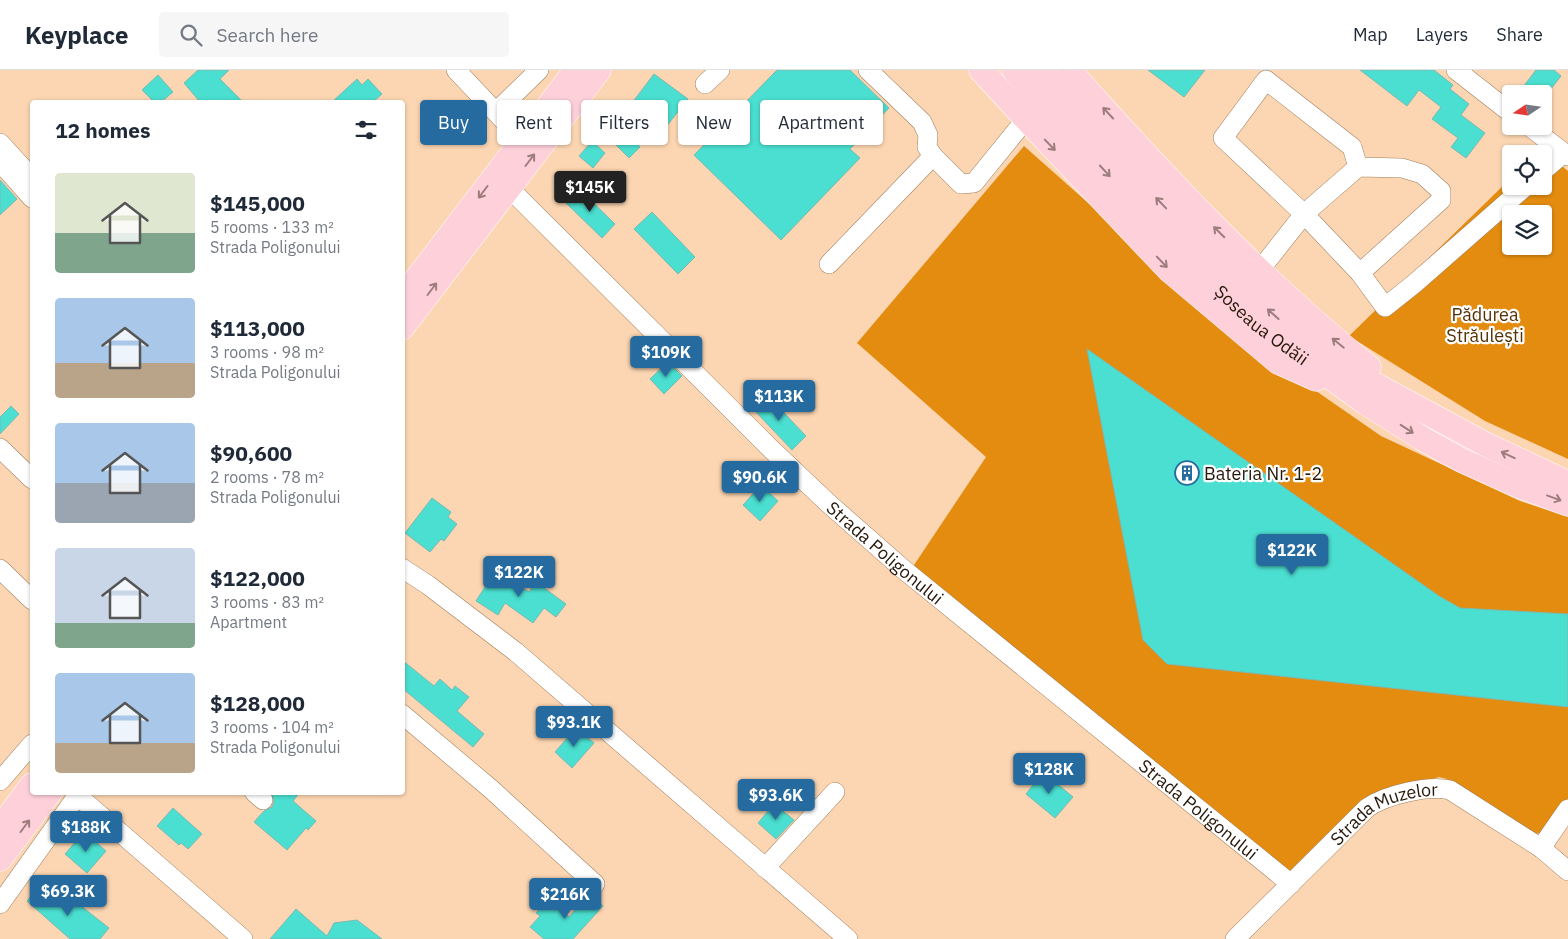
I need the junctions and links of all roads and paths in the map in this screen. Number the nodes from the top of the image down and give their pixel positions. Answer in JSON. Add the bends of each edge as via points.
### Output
{"nodes":[{"id":1,"x":456,"y":70,"type":"edge"},
{"id":2,"x":539,"y":70,"type":"edge"},
{"id":3,"x":576,"y":70,"type":"edge"},
{"id":4,"x":599,"y":70,"type":"edge"},
{"id":5,"x":720,"y":70,"type":"edge"},
{"id":6,"x":868,"y":70,"type":"edge"},
{"id":7,"x":981,"y":70,"type":"edge"},
{"id":8,"x":1014,"y":70,"type":"edge"},
{"id":9,"x":1040,"y":70,"type":"edge"},
{"id":10,"x":1069,"y":70,"type":"edge"},
{"id":11,"x":1456,"y":70,"type":"edge"},
{"id":12,"x":705,"y":84,"type":"dead end"},
{"id":13,"x":553,"y":100,"type":"edge"},
{"id":14,"x":1502,"y":106,"type":"edge"},
{"id":15,"x":496,"y":112,"type":"joint"},
{"id":16,"x":1026,"y":119,"type":"junction"},
{"id":17,"x":1540,"y":135,"type":"edge"},
{"id":18,"x":0,"y":142,"type":"edge"},
{"id":19,"x":518,"y":145,"type":"edge"},
{"id":20,"x":1566,"y":155,"type":"edge"},
{"id":21,"x":933,"y":156,"type":"junction"},
{"id":22,"x":0,"y":162,"type":"edge"},
{"id":23,"x":1552,"y":165,"type":"edge"},
{"id":24,"x":1358,"y":167,"type":"junction"},
{"id":25,"x":30,"y":176,"type":"edge"},
{"id":26,"x":509,"y":188,"type":"junction"},
{"id":27,"x":1516,"y":195,"type":"edge"},
{"id":28,"x":30,"y":196,"type":"edge"},
{"id":29,"x":1304,"y":214,"type":"junction"},
{"id":30,"x":829,"y":264,"type":"dead end"},
{"id":31,"x":1259,"y":271,"type":"junction"},
{"id":32,"x":1360,"y":273,"type":"junction"},
{"id":33,"x":405,"y":294,"type":"edge"},
{"id":34,"x":405,"y":324,"type":"edge"},
{"id":35,"x":1366,"y":403,"type":"junction"},
{"id":36,"x":1417,"y":406,"type":"junction"},
{"id":37,"x":0,"y":448,"type":"edge"},
{"id":38,"x":30,"y":477,"type":"edge"},
{"id":39,"x":1568,"y":482,"type":"edge"},
{"id":40,"x":1568,"y":504,"type":"edge"},
{"id":41,"x":0,"y":569,"type":"edge"},
{"id":42,"x":405,"y":570,"type":"edge"},
{"id":43,"x":30,"y":598,"type":"edge"},
{"id":44,"x":405,"y":717,"type":"edge"},
{"id":45,"x":30,"y":746,"type":"edge"},
{"id":46,"x":0,"y":781,"type":"edge"},
{"id":47,"x":30,"y":788,"type":"edge"},
{"id":48,"x":835,"y":792,"type":"dead end"},
{"id":49,"x":48,"y":795,"type":"edge"},
{"id":50,"x":78,"y":795,"type":"edge"},
{"id":51,"x":80,"y":795,"type":"edge"},
{"id":52,"x":1568,"y":809,"type":"edge"},
{"id":53,"x":0,"y":828,"type":"edge"},
{"id":54,"x":1541,"y":848,"type":"junction"},
{"id":55,"x":0,"y":859,"type":"edge"},
{"id":56,"x":765,"y":868,"type":"junction"},
{"id":57,"x":1568,"y":871,"type":"edge"},
{"id":58,"x":595,"y":884,"type":"dead end"},
{"id":59,"x":1291,"y":884,"type":"junction"},
{"id":60,"x":0,"y":904,"type":"edge"},
{"id":61,"x":243,"y":939,"type":"edge"},
{"id":62,"x":848,"y":939,"type":"edge"},
{"id":63,"x":1234,"y":939,"type":"edge"}],
"edges":[{"from":1,"to":15,"type":"street"},
{"from":2,"to":15,"type":"street"},
{"from":3,"to":13,"type":"main road"},
{"from":26,"to":4,"type":"main road","one_way":true},
{"from":5,"to":12,"type":"street"},
{"from":6,"to":21,"type":"street","via":[[922,122],[928,135],[927,147]]},
{"from":7,"to":16,"type":"main road"},
{"from":8,"to":35,"type":"main road","name":"Șoseaua Odăii","one_way":true,"via":[[1196,267],[1256,324]]},
{"from":36,"to":9,"type":"main road","name":"Șoseaua Odăii","one_way":true,"via":[[1339,365],[1278,318],[1212,256]]},
{"from":31,"to":10,"type":"main road","one_way":true},
{"from":11,"to":14,"type":"street"},
{"from":16,"to":21,"type":"street","via":[[974,183],[961,184]]},
{"from":16,"to":35,"type":"main road","one_way":true,"via":[[1170,270],[1278,362]]},
{"from":17,"to":20,"type":"street"},
{"from":18,"to":25,"type":"street"},
{"from":19,"to":33,"type":"main road","one_way":true},
{"from":20,"to":23,"type":"street"},
{"from":21,"to":30,"type":"street"},
{"from":22,"to":28,"type":"street"},
{"from":24,"to":29,"type":"street"},
{"from":24,"to":29,"type":"street","via":[[1352,147],[1266,80],[1222,138]]},
{"from":24,"to":32,"type":"street","via":[[1402,168],[1422,174],[1441,191],[1441,200]]},
{"from":34,"to":26,"type":"main road","one_way":true},
{"from":26,"to":59,"type":"street","name":"Strada Poligonului","via":[[764,442],[842,515],[903,569]]},
{"from":27,"to":32,"type":"street","via":[[1385,307]]},
{"from":29,"to":31,"type":"street"},
{"from":29,"to":32,"type":"street"},
{"from":36,"to":31,"type":"main road","one_way":true,"via":[[1330,336]]},
{"from":35,"to":40,"type":"main road","name":"Șoseaua Odăii","one_way":true,"via":[[1461,460]]},
{"from":39,"to":36,"type":"main road","name":"Șoseaua Odăii","one_way":true,"via":[[1485,444]]},
{"from":37,"to":38,"type":"street"},
{"from":41,"to":43,"type":"street"},
{"from":42,"to":56,"type":"street","via":[[516,652]]},
{"from":44,"to":58,"type":"street"},
{"from":45,"to":46,"type":"street"},
{"from":47,"to":53,"type":"main road"},
{"from":48,"to":56,"type":"street"},
{"from":55,"to":49,"type":"main road","one_way":true},
{"from":50,"to":60,"type":"street"},
{"from":51,"to":61,"type":"street"},
{"from":52,"to":54,"type":"street"},
{"from":54,"to":57,"type":"street","name":"Strada Muzelor"},
{"from":54,"to":59,"type":"street","name":"Strada Muzelor","via":[[1450,790],[1428,788],[1374,803]]},
{"from":56,"to":62,"type":"street"},
{"from":59,"to":63,"type":"street","name":"Strada Muzelor"}]}
